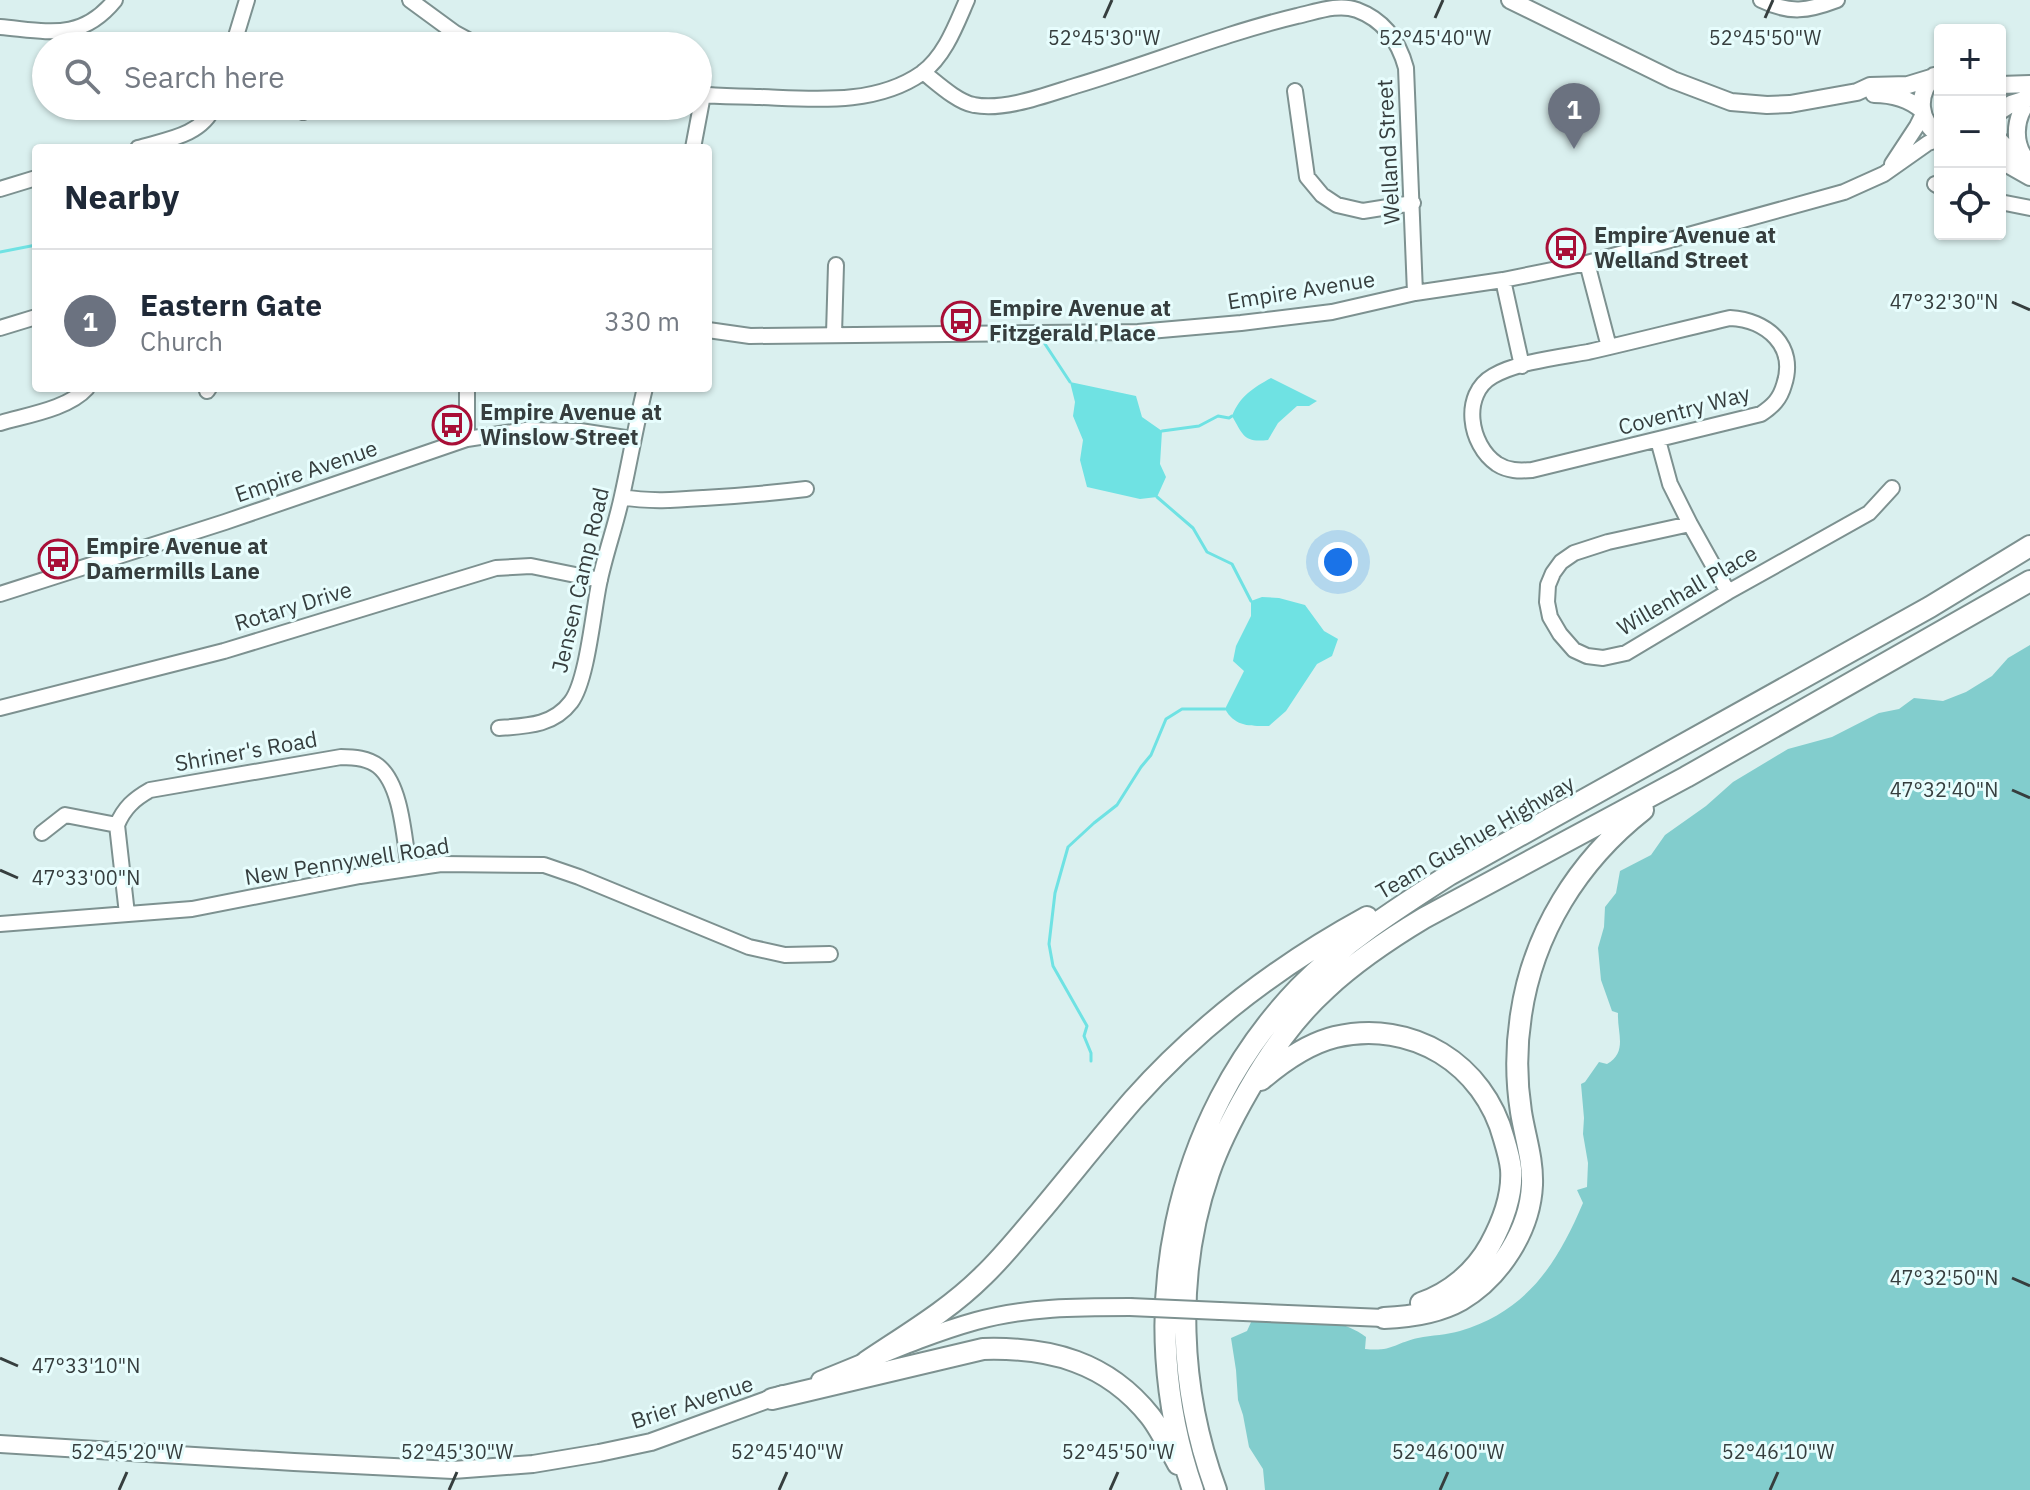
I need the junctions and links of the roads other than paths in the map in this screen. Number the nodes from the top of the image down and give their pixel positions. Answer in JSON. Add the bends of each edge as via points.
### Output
{"nodes":[{"id":1,"x":115,"y":0,"type":"edge"},
{"id":2,"x":247,"y":0,"type":"edge"},
{"id":3,"x":410,"y":0,"type":"edge"},
{"id":4,"x":967,"y":0,"type":"edge"},
{"id":5,"x":1510,"y":0,"type":"edge"},
{"id":6,"x":1761,"y":0,"type":"edge"},
{"id":7,"x":1837,"y":0,"type":"edge"},
{"id":8,"x":0,"y":27,"type":"edge"},
{"id":9,"x":237,"y":32,"type":"edge"},
{"id":10,"x":444,"y":32,"type":"edge"},
{"id":11,"x":923,"y":72,"type":"junction"},
{"id":12,"x":1934,"y":76,"type":"edge"},
{"id":13,"x":1934,"y":78,"type":"edge"},
{"id":14,"x":2030,"y":84,"type":"edge"},
{"id":15,"x":2006,"y":85,"type":"edge"},
{"id":16,"x":1295,"y":91,"type":"dead end"},
{"id":17,"x":1857,"y":92,"type":"junction"},
{"id":18,"x":712,"y":94,"type":"edge"},
{"id":19,"x":2030,"y":98,"type":"edge"},
{"id":20,"x":2006,"y":107,"type":"edge"},
{"id":21,"x":1922,"y":112,"type":"junction"},
{"id":22,"x":205,"y":120,"type":"edge"},
{"id":23,"x":697,"y":120,"type":"edge"},
{"id":24,"x":1934,"y":132,"type":"edge"},
{"id":25,"x":1934,"y":140,"type":"edge"},
{"id":26,"x":151,"y":144,"type":"edge"},
{"id":27,"x":694,"y":144,"type":"edge"},
{"id":28,"x":2006,"y":148,"type":"edge"},
{"id":29,"x":2006,"y":163,"type":"edge"},
{"id":30,"x":2030,"y":167,"type":"edge"},
{"id":31,"x":1884,"y":174,"type":"junction"},
{"id":32,"x":2030,"y":177,"type":"edge"},
{"id":33,"x":32,"y":179,"type":"edge"},
{"id":34,"x":0,"y":189,"type":"edge"},
{"id":35,"x":1413,"y":203,"type":"junction"},
{"id":36,"x":2006,"y":203,"type":"edge"},
{"id":37,"x":2030,"y":208,"type":"edge"},
{"id":38,"x":1587,"y":263,"type":"junction"},
{"id":39,"x":836,"y":265,"type":"dead end"},
{"id":40,"x":1503,"y":280,"type":"junction"},
{"id":41,"x":1415,"y":293,"type":"junction"},
{"id":42,"x":32,"y":318,"type":"edge"},
{"id":43,"x":0,"y":328,"type":"edge"},
{"id":44,"x":712,"y":331,"type":"edge"},
{"id":45,"x":834,"y":334,"type":"junction"},
{"id":46,"x":1609,"y":347,"type":"junction"},
{"id":47,"x":1522,"y":366,"type":"junction"},
{"id":48,"x":83,"y":392,"type":"edge"},
{"id":49,"x":467,"y":392,"type":"edge"},
{"id":50,"x":644,"y":392,"type":"edge"},
{"id":51,"x":0,"y":423,"type":"edge"},
{"id":52,"x":467,"y":439,"type":"junction"},
{"id":53,"x":632,"y":439,"type":"junction"},
{"id":54,"x":1658,"y":440,"type":"junction"},
{"id":55,"x":1892,"y":488,"type":"dead end"},
{"id":56,"x":806,"y":489,"type":"dead end"},
{"id":57,"x":622,"y":497,"type":"junction"},
{"id":58,"x":1690,"y":524,"type":"junction"},
{"id":59,"x":2030,"y":546,"type":"edge"},
{"id":60,"x":600,"y":580,"type":"junction"},
{"id":61,"x":2030,"y":581,"type":"edge"},
{"id":62,"x":1728,"y":592,"type":"junction"},
{"id":63,"x":0,"y":594,"type":"edge"},
{"id":64,"x":0,"y":708,"type":"edge"},
{"id":65,"x":499,"y":728,"type":"dead end"},
{"id":66,"x":1686,"y":777,"type":"junction"},
{"id":67,"x":117,"y":825,"type":"junction"},
{"id":68,"x":42,"y":833,"type":"dead end"},
{"id":69,"x":409,"y":868,"type":"junction"},
{"id":70,"x":1449,"y":875,"type":"junction"},
{"id":71,"x":127,"y":914,"type":"junction"},
{"id":72,"x":0,"y":924,"type":"edge"},
{"id":73,"x":830,"y":954,"type":"dead end"},
{"id":74,"x":1241,"y":1103,"type":"junction"},
{"id":75,"x":1384,"y":1318,"type":"junction"},
{"id":76,"x":866,"y":1362,"type":"junction"},
{"id":77,"x":772,"y":1399,"type":"junction"},
{"id":78,"x":0,"y":1444,"type":"edge"},
{"id":79,"x":1192,"y":1490,"type":"edge"},
{"id":80,"x":1216,"y":1490,"type":"edge"}],
"edges":[{"from":1,"to":8,"type":"street","via":[[94,20],[66,31]]},
{"from":2,"to":9,"type":"street"},
{"from":3,"to":10,"type":"street"},
{"from":4,"to":11,"type":"street","via":[[943,50]]},
{"from":5,"to":17,"type":"main road","via":[[1673,80],[1731,102],[1790,104]]},
{"from":6,"to":7,"type":"street","via":[[1799,10]]},
{"from":11,"to":18,"type":"street","via":[[897,86],[836,100]]},
{"from":11,"to":35,"type":"street","name":"Welland Street","via":[[964,102],[1008,104],[1280,20],[1333,8],[1356,9],[1395,38],[1402,52]]},
{"from":12,"to":17,"type":"main road"},
{"from":13,"to":21,"type":"main road","via":[[1922,95]]},
{"from":14,"to":15,"type":"main road"},
{"from":16,"to":35,"type":"street","via":[[1307,177],[1322,195],[1363,211]]},
{"from":17,"to":21,"type":"main road","via":[[1899,97]]},
{"from":19,"to":20,"type":"main road"},
{"from":19,"to":30,"type":"main road","via":[[2019,115],[2016,138]]},
{"from":21,"to":24,"type":"main road"},
{"from":21,"to":31,"type":"street","name":"Empire Avenue"},
{"from":22,"to":26,"type":"street","via":[[184,134]]},
{"from":23,"to":27,"type":"street"},
{"from":25,"to":31,"type":"street","name":"Empire Avenue"},
{"from":28,"to":30,"type":"main road"},
{"from":29,"to":32,"type":"main road"},
{"from":31,"to":38,"type":"street","name":"Empire Avenue","via":[[1844,192]]},
{"from":33,"to":34,"type":"street"},
{"from":35,"to":41,"type":"street","name":"Welland Street"},
{"from":36,"to":37,"type":"street"},
{"from":38,"to":40,"type":"street","name":"Empire Avenue"},
{"from":38,"to":46,"type":"street"},
{"from":39,"to":45,"type":"street"},
{"from":40,"to":41,"type":"street","name":"Empire Avenue"},
{"from":40,"to":47,"type":"street"},
{"from":41,"to":45,"type":"street","name":"Empire Avenue","via":[[1332,312],[1138,332]]},
{"from":42,"to":43,"type":"street"},
{"from":44,"to":45,"type":"street","name":"Empire Avenue","via":[[750,336]]},
{"from":46,"to":47,"type":"street","name":"Coventry Way"},
{"from":46,"to":54,"type":"street","name":"Coventry Way","via":[[1730,318],[1752,321],[1784,348],[1788,371],[1772,407]]},
{"from":47,"to":54,"type":"street","name":"Coventry Way","via":[[1494,376],[1475,398],[1476,438],[1496,464],[1513,471],[1532,470]]},
{"from":48,"to":51,"type":"street","via":[[62,405]]},
{"from":49,"to":52,"type":"street"},
{"from":50,"to":53,"type":"street","name":"Jensen Camp Road"},
{"from":52,"to":53,"type":"street","name":"Empire Avenue","via":[[526,430]]},
{"from":52,"to":63,"type":"street","name":"Empire Avenue"},
{"from":53,"to":57,"type":"street","name":"Jensen Camp Road"},
{"from":54,"to":58,"type":"street","via":[[1670,484]]},
{"from":55,"to":62,"type":"street","name":"Willenhall Place","via":[[1869,513]]},
{"from":56,"to":57,"type":"street","via":[[667,500]]},
{"from":57,"to":60,"type":"street","name":"Jensen Camp Road"},
{"from":58,"to":62,"type":"street"},
{"from":58,"to":62,"type":"street","name":"Willenhall Place","via":[[1574,553],[1561,562],[1548,585],[1550,617],[1574,650],[1603,658],[1626,653]]},
{"from":59,"to":70,"type":"highway","name":"Team Gushue Highway"},
{"from":60,"to":64,"type":"street","name":"Rotary Drive","via":[[531,566],[496,568],[224,651]]},
{"from":60,"to":65,"type":"street","name":"Jensen Camp Road","via":[[583,673],[572,701],[549,720]]},
{"from":61,"to":66,"type":"highway","name":"Team Gushue Highway"},
{"from":66,"to":74,"type":"highway","name":"Team Gushue Highway","via":[[1424,918],[1353,965],[1297,1020]]},
{"from":66,"to":75,"type":"highway","via":[[1600,850],[1560,903],[1534,957],[1521,1014],[1517,1066],[1532,1186],[1514,1245],[1491,1275],[1459,1301],[1428,1313]]},
{"from":67,"to":68,"type":"street","via":[[65,815]]},
{"from":67,"to":69,"type":"street","name":"Shriner's Road","via":[[130,804],[150,790],[359,757],[377,765],[390,780]]},
{"from":67,"to":71,"type":"street"},
{"from":69,"to":71,"type":"street","name":"New Pennywell Road","via":[[225,904]]},
{"from":69,"to":73,"type":"street","name":"New Pennywell Road","via":[[544,865],[749,947],[785,955]]},
{"from":70,"to":76,"type":"highway","via":[[1339,933],[1232,1005],[1135,1098],[982,1277]]},
{"from":70,"to":79,"type":"highway","name":"Team Gushue Highway","via":[[1356,938],[1298,989],[1253,1045],[1200,1139],[1177,1211],[1166,1298],[1171,1400]]},
{"from":71,"to":72,"type":"street","name":"New Pennywell Road"},
{"from":74,"to":75,"type":"highway","via":[[1298,1053],[1354,1034],[1419,1042],[1460,1066],[1484,1094],[1500,1125],[1511,1170],[1497,1231],[1460,1281],[1431,1300]]},
{"from":74,"to":80,"type":"highway","name":"Team Gushue Highway","via":[[1209,1173],[1194,1227],[1187,1295],[1189,1376]]},
{"from":75,"to":76,"type":"main road","name":"Brier Avenue","bridge":true,"via":[[1130,1307],[1029,1311],[979,1320]]},
{"from":76,"to":77,"type":"main road","name":"Brier Avenue"},
{"from":77,"to":78,"type":"main road","name":"Brier Avenue","via":[[638,1445],[533,1464],[453,1470]]},
{"from":77,"to":79,"type":"highway","via":[[983,1349],[1048,1353],[1080,1362],[1116,1383],[1150,1416]]}]}
